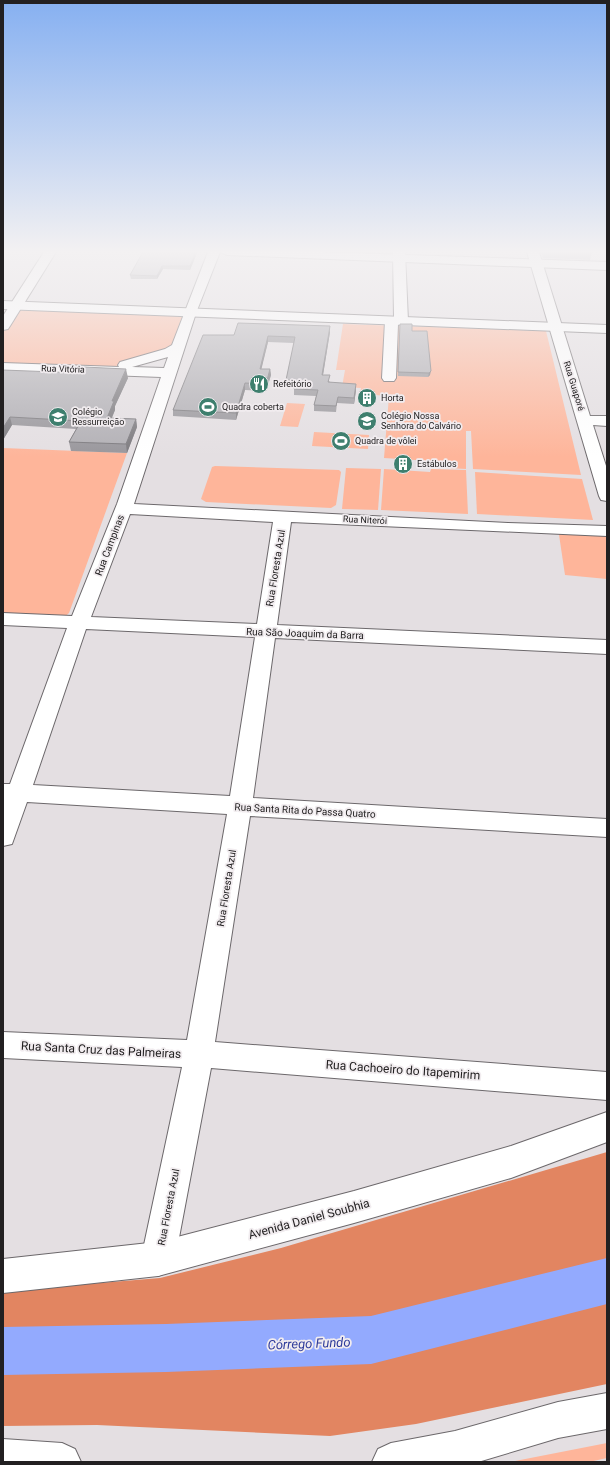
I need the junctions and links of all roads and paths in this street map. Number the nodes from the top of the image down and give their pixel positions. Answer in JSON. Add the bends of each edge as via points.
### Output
{"nodes":[{"id":1,"x":188,"y":320,"type":"edge"},
{"id":2,"x":380,"y":320,"type":"edge"},
{"id":3,"x":554,"y":320,"type":"edge"},
{"id":4,"x":396,"y":321,"type":"junction"},
{"id":5,"x":556,"y":327,"type":"junction"},
{"id":6,"x":607,"y":329,"type":"edge"},
{"id":7,"x":179,"y":347,"type":"junction"},
{"id":8,"x":3,"y":367,"type":"edge"},
{"id":9,"x":109,"y":371,"type":"junction"},
{"id":10,"x":171,"y":373,"type":"junction"},
{"id":11,"x":389,"y":378,"type":"dead end"},
{"id":12,"x":584,"y":420,"type":"junction"},
{"id":13,"x":607,"y":421,"type":"edge"},
{"id":14,"x":607,"y":496,"type":"edge"},
{"id":15,"x":124,"y":509,"type":"junction"},
{"id":16,"x":283,"y":516,"type":"junction"},
{"id":17,"x":607,"y":531,"type":"edge"},
{"id":18,"x":3,"y":619,"type":"edge"},
{"id":19,"x":79,"y":622,"type":"junction"},
{"id":20,"x":265,"y":632,"type":"junction"},
{"id":21,"x":607,"y":647,"type":"edge"},
{"id":22,"x":11,"y":792,"type":"edge"},
{"id":23,"x":240,"y":806,"type":"junction"},
{"id":24,"x":607,"y":828,"type":"edge"},
{"id":25,"x":3,"y":837,"type":"edge"},
{"id":26,"x":3,"y":1045,"type":"edge"},
{"id":27,"x":199,"y":1054,"type":"junction"},
{"id":28,"x":607,"y":1086,"type":"edge"},
{"id":29,"x":607,"y":1127,"type":"edge"},
{"id":30,"x":158,"y":1259,"type":"junction"},
{"id":31,"x":3,"y":1276,"type":"edge"},
{"id":32,"x":607,"y":1411,"type":"edge"},
{"id":33,"x":3,"y":1458,"type":"edge"},
{"id":34,"x":62,"y":1462,"type":"edge"},
{"id":35,"x":391,"y":1462,"type":"edge"}],
"edges":[{"from":1,"to":7,"type":"street","name":"Rua Campinas"},
{"from":2,"to":4,"type":"street"},
{"from":3,"to":5,"type":"street","name":"Rua Guaporé"},
{"from":4,"to":5,"type":"street"},
{"from":4,"to":11,"type":"street"},
{"from":5,"to":6,"type":"street"},
{"from":5,"to":12,"type":"street","name":"Rua Guaporé"},
{"from":7,"to":9,"type":"street"},
{"from":7,"to":10,"type":"street","name":"Rua Campinas"},
{"from":8,"to":9,"type":"street","name":"Rua Vitória"},
{"from":9,"to":10,"type":"street","name":"Rua Vitória"},
{"from":10,"to":15,"type":"street","name":"Rua Campinas"},
{"from":12,"to":13,"type":"street"},
{"from":12,"to":14,"type":"street","name":"Rua Guaporé"},
{"from":15,"to":16,"type":"street","name":"Rua Niterói"},
{"from":15,"to":19,"type":"street","name":"Rua Campinas"},
{"from":16,"to":17,"type":"street","name":"Rua Niterói"},
{"from":16,"to":20,"type":"street","name":"Rua Floresta Azul"},
{"from":18,"to":19,"type":"street","name":"Rua São Joaquim da Barra"},
{"from":19,"to":20,"type":"street","name":"Rua São Joaquim da Barra"},
{"from":19,"to":22,"type":"street","name":"Rua Campinas"},
{"from":20,"to":21,"type":"street","name":"Rua São Joaquim da Barra"},
{"from":20,"to":23,"type":"street","name":"Rua Floresta Azul"},
{"from":22,"to":23,"type":"street","name":"Rua Santa Rita do Passa Quatro"},
{"from":22,"to":25,"type":"street","name":"Rua Campinas"},
{"from":23,"to":24,"type":"street","name":"Rua Santa Rita do Passa Quatro"},
{"from":23,"to":27,"type":"street","name":"Rua Floresta Azul"},
{"from":26,"to":27,"type":"street","name":"Rua Santa Cruz das Palmeiras"},
{"from":27,"to":28,"type":"street","name":"Rua Cachoeiro do Itapemirim"},
{"from":27,"to":30,"type":"street","name":"Rua Floresta Azul"},
{"from":29,"to":30,"type":"street","name":"Avenida Daniel Soubhia","via":[[511,1162]]},
{"from":30,"to":31,"type":"street","name":"Avenida Daniel Soubhia"},
{"from":32,"to":35,"type":"street","via":[[558,1420],[455,1450]]},
{"from":33,"to":34,"type":"street"}]}
